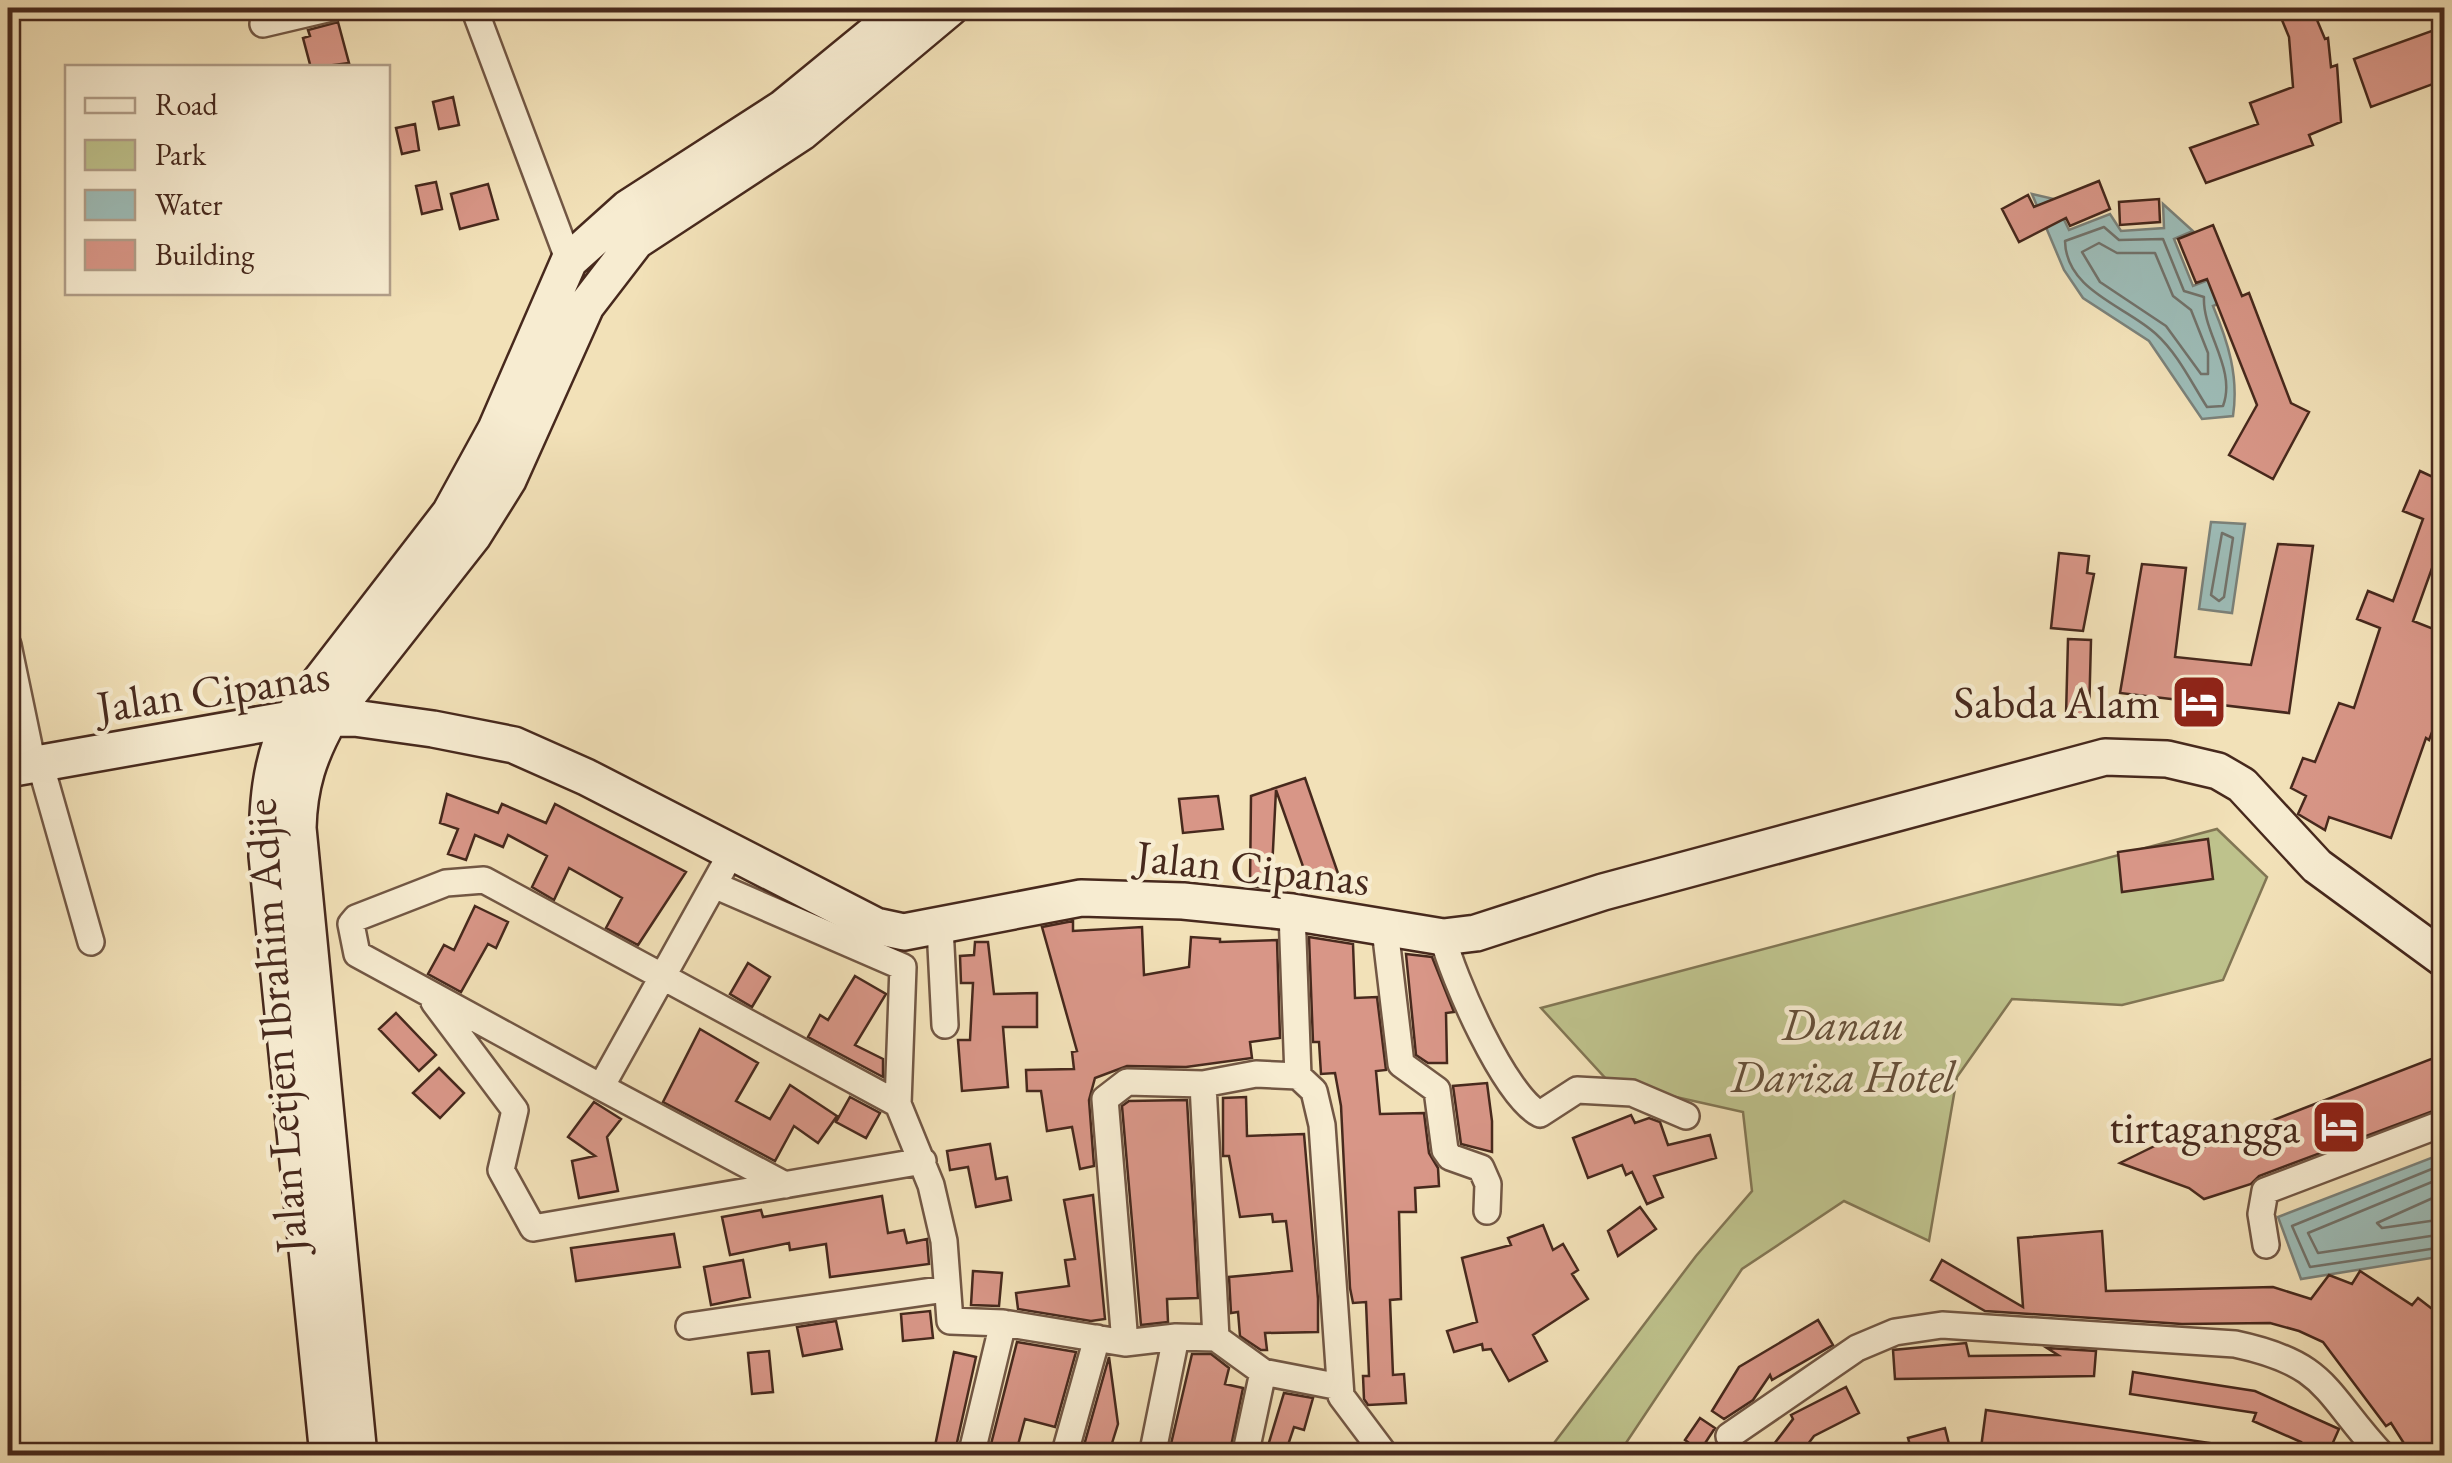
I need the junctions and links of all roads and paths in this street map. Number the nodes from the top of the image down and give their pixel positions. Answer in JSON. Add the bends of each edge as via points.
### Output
{"nodes":[{"id":1,"x":331,"y":8,"type":"edge"},
{"id":2,"x":474,"y":8,"type":"edge"},
{"id":3,"x":904,"y":8,"type":"edge"},
{"id":4,"x":950,"y":8,"type":"edge"},
{"id":5,"x":262,"y":24,"type":"dead end"},
{"id":6,"x":792,"y":120,"type":"junction"},
{"id":7,"x":570,"y":261,"type":"junction"},
{"id":8,"x":8,"y":644,"type":"edge"},
{"id":9,"x":330,"y":718,"type":"junction"},
{"id":10,"x":290,"y":720,"type":"junction"},
{"id":11,"x":27,"y":766,"type":"edge"},
{"id":12,"x":732,"y":850,"type":"junction"},
{"id":13,"x":714,"y":885,"type":"junction"},
{"id":14,"x":1292,"y":912,"type":"junction"},
{"id":15,"x":940,"y":927,"type":"junction"},
{"id":16,"x":1385,"y":929,"type":"junction"},
{"id":17,"x":1442,"y":937,"type":"junction"},
{"id":18,"x":91,"y":942,"type":"dead end"},
{"id":19,"x":2444,"y":959,"type":"edge"},
{"id":20,"x":661,"y":976,"type":"junction"},
{"id":21,"x":426,"y":992,"type":"junction"},
{"id":22,"x":945,"y":1025,"type":"dead end"},
{"id":23,"x":1298,"y":1076,"type":"junction"},
{"id":24,"x":1203,"y":1084,"type":"junction"},
{"id":25,"x":600,"y":1087,"type":"junction"},
{"id":26,"x":898,"y":1104,"type":"junction"},
{"id":27,"x":1686,"y":1116,"type":"dead end"},
{"id":28,"x":2444,"y":1122,"type":"edge"},
{"id":29,"x":923,"y":1161,"type":"junction"},
{"id":30,"x":786,"y":1186,"type":"junction"},
{"id":31,"x":1487,"y":1211,"type":"dead end"},
{"id":32,"x":2266,"y":1245,"type":"dead end"},
{"id":33,"x":946,"y":1289,"type":"junction"},
{"id":34,"x":1003,"y":1324,"type":"junction"},
{"id":35,"x":689,"y":1326,"type":"dead end"},
{"id":36,"x":1176,"y":1336,"type":"junction"},
{"id":37,"x":1097,"y":1338,"type":"junction"},
{"id":38,"x":1216,"y":1338,"type":"junction"},
{"id":39,"x":1124,"y":1343,"type":"junction"},
{"id":40,"x":1263,"y":1372,"type":"junction"},
{"id":41,"x":1340,"y":1387,"type":"junction"},
{"id":42,"x":1729,"y":1436,"type":"dead end"},
{"id":43,"x":328,"y":1456,"type":"edge"},
{"id":44,"x":359,"y":1456,"type":"edge"},
{"id":45,"x":971,"y":1456,"type":"edge"},
{"id":46,"x":1064,"y":1456,"type":"edge"},
{"id":47,"x":1152,"y":1456,"type":"edge"},
{"id":48,"x":1245,"y":1456,"type":"edge"},
{"id":49,"x":1386,"y":1456,"type":"edge"},
{"id":50,"x":2383,"y":1456,"type":"edge"}],
"edges":[{"from":1,"to":5,"type":"street"},
{"from":2,"to":7,"type":"street"},
{"from":3,"to":6,"type":"street","name":"Jalan Letjen Ibrahim Adjie"},
{"from":4,"to":6,"type":"street","name":"Jalan Letjen Ibrahim Adjie"},
{"from":6,"to":7,"type":"street","name":"Jalan Letjen Ibrahim Adjie","via":[[628,208]]},
{"from":6,"to":9,"type":"street","name":"Jalan Letjen Ibrahim Adjie","via":[[636,242],[609,273],[586,306],[516,464],[473,536]]},
{"from":7,"to":10,"type":"street","name":"Jalan Letjen Ibrahim Adjie","via":[[496,429],[450,513]]},
{"from":8,"to":11,"type":"street"},
{"from":9,"to":10,"type":"street","name":"Jalan Cipanas"},
{"from":9,"to":12,"type":"street","name":"Jalan Cipanas","via":[[374,719],[514,745]]},
{"from":9,"to":44,"type":"street","name":"Jalan Letjen Ibrahim Adjie","via":[[302,775],[298,828]]},
{"from":10,"to":11,"type":"street","name":"Jalan Cipanas"},
{"from":10,"to":43,"type":"street","name":"Jalan Letjen Ibrahim Adjie","via":[[271,776],[267,856]]},
{"from":11,"to":18,"type":"street"},
{"from":12,"to":13,"type":"street"},
{"from":12,"to":15,"type":"street","name":"Jalan Cipanas","via":[[876,926],[904,932]]},
{"from":13,"to":20,"type":"street"},
{"from":13,"to":26,"type":"street","via":[[902,968]]},
{"from":14,"to":15,"type":"street","name":"Jalan Cipanas","via":[[1081,898]]},
{"from":14,"to":16,"type":"street","name":"Jalan Cipanas"},
{"from":14,"to":23,"type":"street"},
{"from":15,"to":22,"type":"street"},
{"from":16,"to":17,"type":"street","name":"Jalan Cipanas"},
{"from":16,"to":31,"type":"street","via":[[1401,1064],[1437,1090],[1444,1150],[1482,1168]]},
{"from":17,"to":19,"type":"street","name":"Jalan Cipanas","via":[[1476,933],[1602,892],[2104,757],[2166,759],[2218,770],[2242,786],[2318,866]]},
{"from":17,"to":27,"type":"street","via":[[1465,1001],[1534,1112],[1576,1090],[1632,1093]]},
{"from":20,"to":21,"type":"street","via":[[484,880],[468,880],[352,924],[357,954]]},
{"from":20,"to":25,"type":"street"},
{"from":20,"to":26,"type":"street"},
{"from":21,"to":25,"type":"street"},
{"from":21,"to":30,"type":"street","via":[[515,1110],[501,1170],[533,1228]]},
{"from":23,"to":24,"type":"street","via":[[1256,1074]]},
{"from":23,"to":41,"type":"street","via":[[1314,1091],[1322,1125]]},
{"from":24,"to":38,"type":"street"},
{"from":24,"to":39,"type":"street","via":[[1127,1082],[1105,1099]]},
{"from":25,"to":30,"type":"street"},
{"from":26,"to":29,"type":"street"},
{"from":28,"to":32,"type":"street","via":[[2265,1191]]},
{"from":29,"to":30,"type":"street"},
{"from":29,"to":33,"type":"street","via":[[944,1241]]},
{"from":33,"to":34,"type":"street","via":[[950,1321]]},
{"from":33,"to":35,"type":"street"},
{"from":34,"to":37,"type":"street"},
{"from":34,"to":45,"type":"street"},
{"from":36,"to":38,"type":"street"},
{"from":36,"to":39,"type":"street"},
{"from":36,"to":47,"type":"street"},
{"from":37,"to":39,"type":"street"},
{"from":37,"to":46,"type":"street"},
{"from":38,"to":40,"type":"street"},
{"from":40,"to":41,"type":"street"},
{"from":40,"to":48,"type":"street"},
{"from":41,"to":49,"type":"street"},
{"from":42,"to":50,"type":"street","via":[[1856,1348],[1896,1332],[1942,1325],[2267,1351],[2310,1370]]}]}
